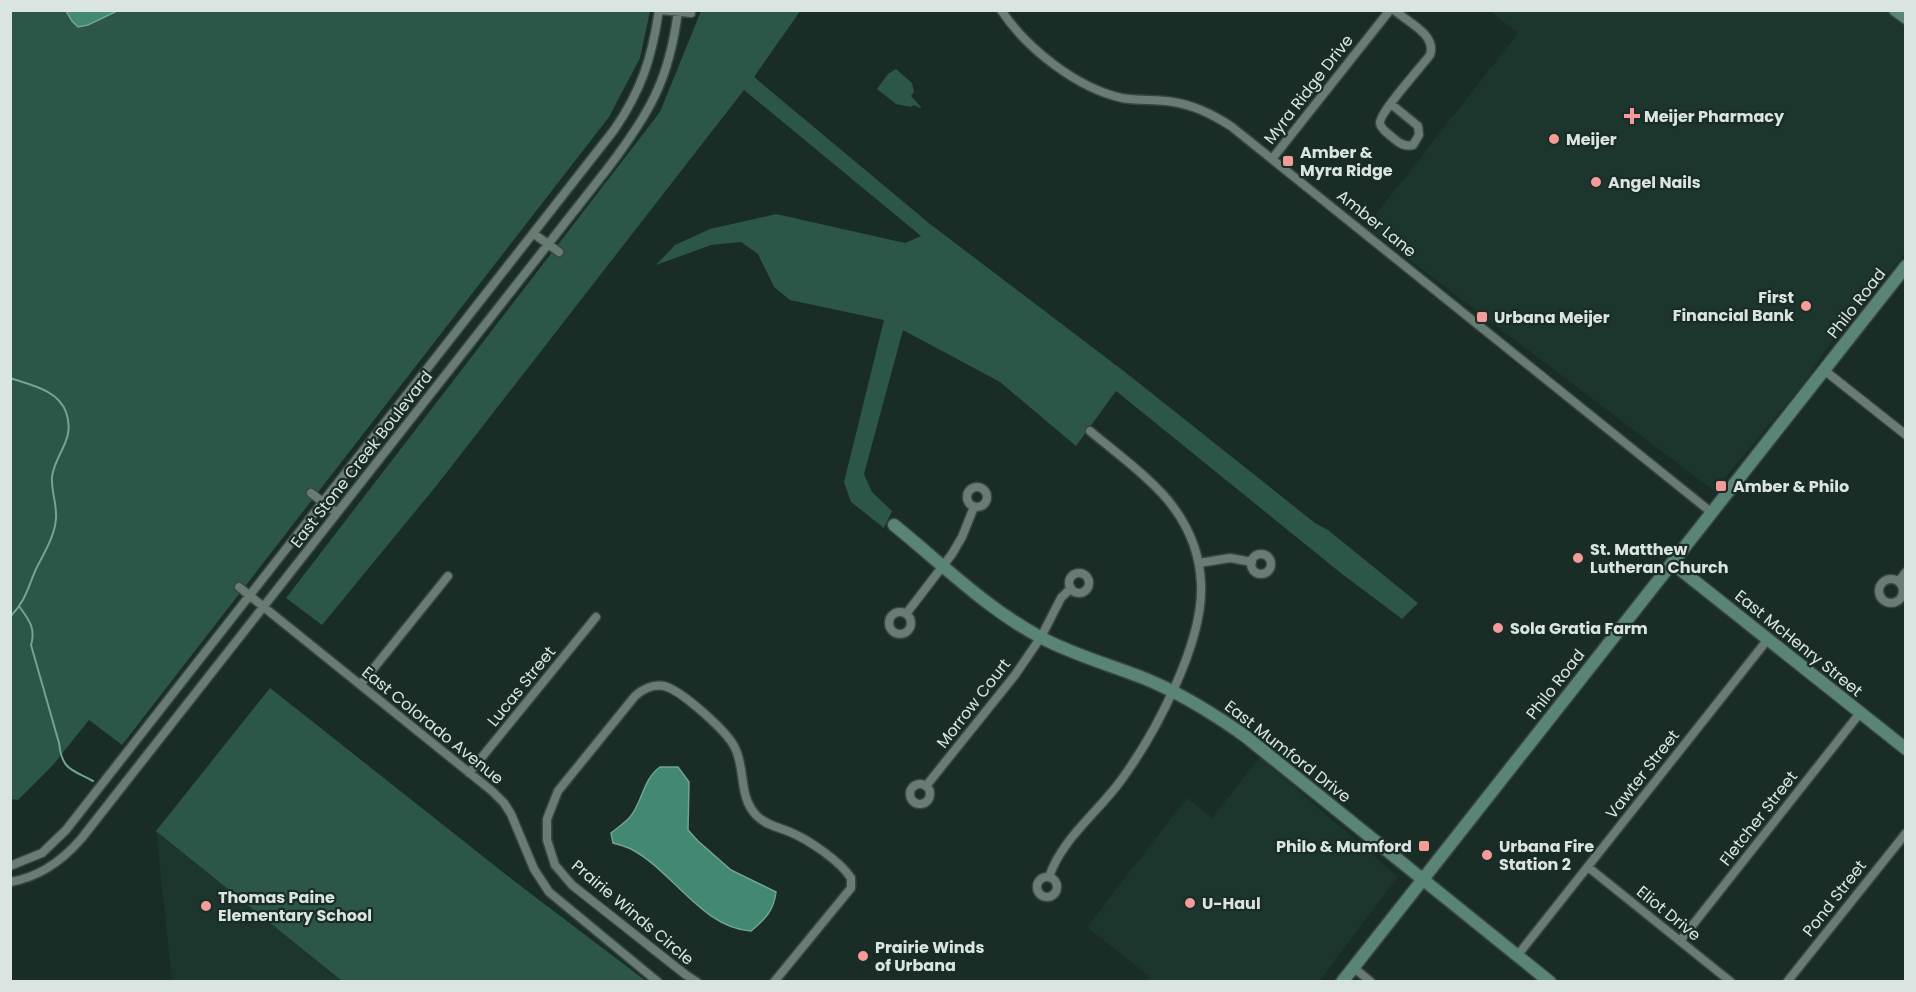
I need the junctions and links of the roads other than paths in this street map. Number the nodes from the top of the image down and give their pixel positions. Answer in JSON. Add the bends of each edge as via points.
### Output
{"nodes":[{"id":1,"x":660,"y":10,"type":"edge"},
{"id":2,"x":1001,"y":10,"type":"edge"},
{"id":3,"x":1392,"y":10,"type":"edge"},
{"id":4,"x":1895,"y":10,"type":"edge"},
{"id":5,"x":678,"y":11,"type":"edge"},
{"id":6,"x":691,"y":13,"type":"dead end"},
{"id":7,"x":1905,"y":18,"type":"edge"},
{"id":8,"x":1391,"y":104,"type":"junction"},
{"id":9,"x":1272,"y":159,"type":"junction"},
{"id":10,"x":534,"y":234,"type":"junction"},
{"id":11,"x":548,"y":244,"type":"junction"},
{"id":12,"x":559,"y":252,"type":"dead end"},
{"id":13,"x":1905,"y":266,"type":"edge"},
{"id":14,"x":1824,"y":370,"type":"junction"},
{"id":15,"x":1090,"y":431,"type":"dead end"},
{"id":16,"x":1905,"y":435,"type":"edge"},
{"id":17,"x":311,"y":493,"type":"dead end"},
{"id":18,"x":322,"y":501,"type":"junction"},
{"id":19,"x":974,"y":507,"type":"dead end"},
{"id":20,"x":1711,"y":512,"type":"junction"},
{"id":21,"x":337,"y":513,"type":"junction"},
{"id":22,"x":894,"y":525,"type":"dead end"},
{"id":23,"x":1252,"y":562,"type":"dead end"},
{"id":24,"x":1199,"y":563,"type":"junction"},
{"id":25,"x":1672,"y":563,"type":"junction"},
{"id":26,"x":944,"y":566,"type":"junction"},
{"id":27,"x":1905,"y":572,"type":"edge"},
{"id":28,"x":448,"y":576,"type":"dead end"},
{"id":29,"x":1899,"y":581,"type":"dead end"},
{"id":30,"x":239,"y":586,"type":"dead end"},
{"id":31,"x":1071,"y":588,"type":"dead end"},
{"id":32,"x":249,"y":595,"type":"junction"},
{"id":33,"x":264,"y":606,"type":"junction"},
{"id":34,"x":906,"y":614,"type":"dead end"},
{"id":35,"x":596,"y":617,"type":"dead end"},
{"id":36,"x":1041,"y":637,"type":"junction"},
{"id":37,"x":1768,"y":639,"type":"junction"},
{"id":38,"x":360,"y":684,"type":"junction"},
{"id":39,"x":1173,"y":691,"type":"junction"},
{"id":40,"x":1860,"y":713,"type":"junction"},
{"id":41,"x":1905,"y":749,"type":"edge"},
{"id":42,"x":469,"y":773,"type":"junction"},
{"id":43,"x":926,"y":786,"type":"dead end"},
{"id":44,"x":91,"y":797,"type":"junction"},
{"id":45,"x":105,"y":808,"type":"junction"},
{"id":46,"x":1905,"y":833,"type":"edge"},
{"id":47,"x":10,"y":866,"type":"edge"},
{"id":48,"x":1588,"y":867,"type":"junction"},
{"id":49,"x":1049,"y":877,"type":"dead end"},
{"id":50,"x":1422,"y":878,"type":"junction"},
{"id":51,"x":10,"y":882,"type":"edge"},
{"id":52,"x":1680,"y":941,"type":"junction"},
{"id":53,"x":1517,"y":956,"type":"junction"},
{"id":54,"x":1353,"y":967,"type":"junction"},
{"id":55,"x":658,"y":981,"type":"edge"},
{"id":56,"x":697,"y":981,"type":"edge"},
{"id":57,"x":774,"y":981,"type":"edge"},
{"id":58,"x":1342,"y":981,"type":"edge"},
{"id":59,"x":1371,"y":981,"type":"edge"},
{"id":60,"x":1550,"y":981,"type":"edge"},
{"id":61,"x":1731,"y":981,"type":"edge"},
{"id":62,"x":1787,"y":981,"type":"edge"}],
"edges":[{"from":1,"to":5,"type":"street"},
{"from":1,"to":10,"type":"street","name":"East Stone Creek Boulevard","via":[[650,59],[630,105]]},
{"from":2,"to":9,"type":"street","name":"Amber Lane","via":[[1023,38],[1086,85],[1121,98],[1173,102],[1204,111],[1232,127]]},
{"from":3,"to":8,"type":"street","via":[[1428,38],[1432,47],[1430,55]]},
{"from":3,"to":9,"type":"street","name":"Myra Ridge Drive"},
{"from":4,"to":7,"type":"street"},
{"from":5,"to":6,"type":"street"},
{"from":5,"to":11,"type":"street","name":"East Stone Creek Boulevard","via":[[670,57],[647,113]]},
{"from":8,"to":8,"type":"street","via":[[1382,115],[1381,127],[1400,143],[1413,144],[1419,135],[1418,126]]},
{"from":9,"to":20,"type":"street","name":"Amber Lane"},
{"from":10,"to":11,"type":"street"},
{"from":10,"to":18,"type":"street","name":"East Stone Creek Boulevard"},
{"from":11,"to":12,"type":"street"},
{"from":11,"to":21,"type":"street","name":"East Stone Creek Boulevard"},
{"from":13,"to":14,"type":"street","name":"Philo Road"},
{"from":14,"to":16,"type":"street"},
{"from":14,"to":20,"type":"street","name":"Philo Road"},
{"from":15,"to":24,"type":"street","via":[[1173,506],[1191,538]]},
{"from":17,"to":18,"type":"street"},
{"from":18,"to":21,"type":"street"},
{"from":18,"to":32,"type":"street","name":"East Stone Creek Boulevard"},
{"from":19,"to":26,"type":"street"},
{"from":20,"to":25,"type":"street","name":"Philo Road"},
{"from":21,"to":33,"type":"street","name":"East Stone Creek Boulevard"},
{"from":22,"to":26,"type":"street","name":"East Mumford Drive"},
{"from":23,"to":24,"type":"street","via":[[1230,558]]},
{"from":24,"to":39,"type":"street","via":[[1199,612]]},
{"from":25,"to":37,"type":"street","name":"East McHenry Street"},
{"from":25,"to":50,"type":"street","name":"Philo Road"},
{"from":26,"to":34,"type":"street"},
{"from":26,"to":36,"type":"street","name":"East Mumford Drive","via":[[1004,614]]},
{"from":27,"to":29,"type":"street"},
{"from":28,"to":38,"type":"street"},
{"from":30,"to":32,"type":"street","name":"East Colorado Avenue"},
{"from":31,"to":36,"type":"street","name":"Morrow Court","via":[[1060,598]]},
{"from":32,"to":33,"type":"street","name":"East Colorado Avenue"},
{"from":32,"to":44,"type":"street","name":"East Stone Creek Boulevard"},
{"from":33,"to":38,"type":"street","name":"East Colorado Avenue"},
{"from":33,"to":45,"type":"street","name":"East Stone Creek Boulevard"},
{"from":35,"to":42,"type":"street","name":"Lucas Street"},
{"from":36,"to":39,"type":"street","name":"East Mumford Drive"},
{"from":36,"to":43,"type":"street","name":"Morrow Court"},
{"from":37,"to":40,"type":"street","name":"East McHenry Street"},
{"from":37,"to":48,"type":"street","name":"Vawter Street"},
{"from":38,"to":42,"type":"street","name":"East Colorado Avenue"},
{"from":39,"to":49,"type":"street","via":[[1129,769],[1064,845]]},
{"from":39,"to":50,"type":"street","name":"East Mumford Drive","via":[[1245,736]]},
{"from":40,"to":41,"type":"street","name":"East McHenry Street"},
{"from":40,"to":52,"type":"street","name":"Fletcher Street"},
{"from":42,"to":55,"type":"street","name":"East Colorado Avenue","via":[[504,803],[549,892]]},
{"from":44,"to":45,"type":"street"},
{"from":44,"to":47,"type":"street","name":"East Stone Creek Boulevard","via":[[49,848]]},
{"from":45,"to":51,"type":"street","name":"East Stone Creek Boulevard","via":[[57,863],[28,878]]},
{"from":46,"to":62,"type":"street","name":"Pond Street"},
{"from":48,"to":52,"type":"street","name":"Eliot Drive"},
{"from":48,"to":53,"type":"street","name":"Vawter Street"},
{"from":50,"to":53,"type":"street","name":"East Mumford Drive"},
{"from":50,"to":54,"type":"street","name":"Philo Road"},
{"from":52,"to":61,"type":"street","name":"Eliot Drive"},
{"from":53,"to":60,"type":"street","name":"East Mumford Drive"},
{"from":54,"to":58,"type":"street","name":"Philo Road"},
{"from":54,"to":59,"type":"street"},
{"from":56,"to":57,"type":"street","name":"Prairie Winds Circle","via":[[572,885],[555,865],[547,840],[547,819],[558,791],[635,696],[652,686],[673,690],[724,731],[737,751],[745,796],[757,815],[806,840],[851,878],[851,888]]}]}
